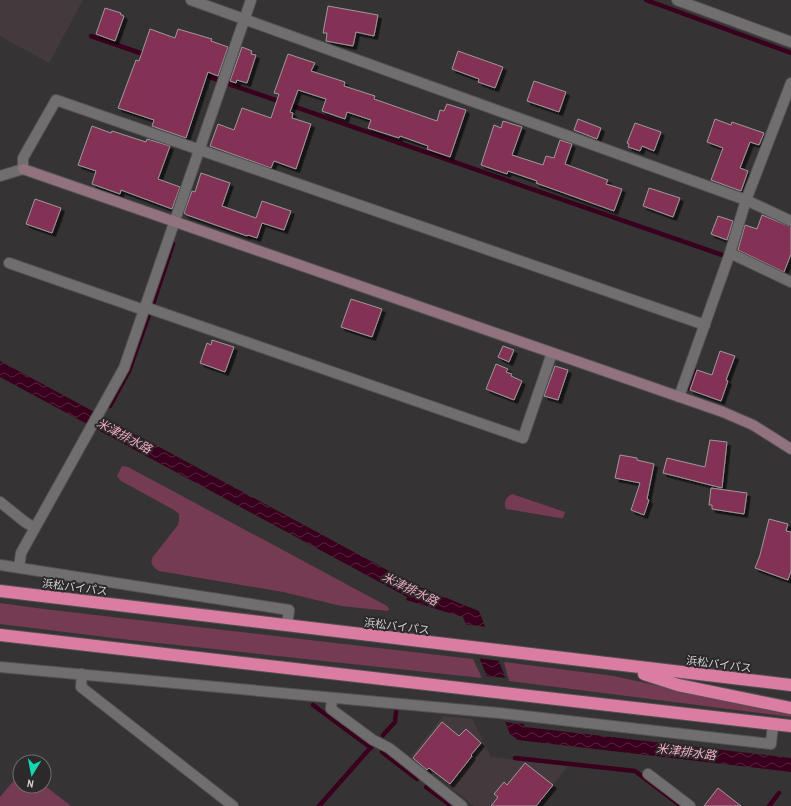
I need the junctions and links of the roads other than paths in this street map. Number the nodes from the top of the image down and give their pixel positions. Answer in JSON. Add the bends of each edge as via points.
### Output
{"nodes":[{"id":1,"x":191,"y":0,"type":"edge"},
{"id":2,"x":251,"y":0,"type":"edge"},
{"id":3,"x":677,"y":0,"type":"edge"},
{"id":4,"x":245,"y":20,"type":"junction"},
{"id":5,"x":791,"y":42,"type":"edge"},
{"id":6,"x":791,"y":83,"type":"edge"},
{"id":7,"x":200,"y":150,"type":"junction"},
{"id":8,"x":23,"y":169,"type":"junction"},
{"id":9,"x":0,"y":176,"type":"edge"},
{"id":10,"x":746,"y":200,"type":"junction"},
{"id":11,"x":791,"y":221,"type":"edge"},
{"id":12,"x":175,"y":222,"type":"junction"},
{"id":13,"x":730,"y":253,"type":"junction"},
{"id":14,"x":9,"y":262,"type":"dead end"},
{"id":15,"x":791,"y":282,"type":"edge"},
{"id":16,"x":145,"y":308,"type":"junction"},
{"id":17,"x":705,"y":325,"type":"junction"},
{"id":18,"x":552,"y":352,"type":"junction"},
{"id":19,"x":679,"y":397,"type":"junction"},
{"id":20,"x":791,"y":449,"type":"edge"},
{"id":21,"x":0,"y":502,"type":"edge"},
{"id":22,"x":35,"y":528,"type":"junction"},
{"id":23,"x":0,"y":565,"type":"edge"},
{"id":24,"x":19,"y":568,"type":"junction"},
{"id":25,"x":0,"y":592,"type":"edge"},
{"id":26,"x":287,"y":626,"type":"junction"},
{"id":27,"x":0,"y":635,"type":"edge"},
{"id":28,"x":622,"y":666,"type":"junction"},
{"id":29,"x":0,"y":667,"type":"edge"},
{"id":30,"x":82,"y":674,"type":"junction"},
{"id":31,"x":791,"y":685,"type":"edge"},
{"id":32,"x":332,"y":698,"type":"junction"},
{"id":33,"x":791,"y":708,"type":"edge"},
{"id":34,"x":773,"y":724,"type":"junction"},
{"id":35,"x":791,"y":726,"type":"edge"},
{"id":36,"x":648,"y":774,"type":"dead end"},
{"id":37,"x":233,"y":806,"type":"edge"},
{"id":38,"x":462,"y":806,"type":"edge"},
{"id":39,"x":690,"y":806,"type":"edge"}],
"edges":[{"from":1,"to":4,"type":"street"},
{"from":2,"to":4,"type":"street"},
{"from":3,"to":5,"type":"street"},
{"from":4,"to":7,"type":"street"},
{"from":4,"to":10,"type":"street"},
{"from":6,"to":10,"type":"street"},
{"from":7,"to":8,"type":"street","via":[[56,100],[22,158]]},
{"from":7,"to":12,"type":"street"},
{"from":7,"to":17,"type":"street"},
{"from":8,"to":9,"type":"street"},
{"from":8,"to":12,"type":"street"},
{"from":10,"to":11,"type":"street"},
{"from":10,"to":13,"type":"street"},
{"from":12,"to":16,"type":"street"},
{"from":12,"to":18,"type":"street"},
{"from":13,"to":15,"type":"street"},
{"from":13,"to":17,"type":"street"},
{"from":14,"to":16,"type":"street"},
{"from":16,"to":18,"type":"street","via":[[522,438]]},
{"from":16,"to":22,"type":"street","via":[[124,368]]},
{"from":17,"to":19,"type":"street"},
{"from":18,"to":19,"type":"street"},
{"from":19,"to":20,"type":"street","via":[[738,418]]},
{"from":21,"to":22,"type":"street"},
{"from":22,"to":24,"type":"street","via":[[21,553]]},
{"from":23,"to":24,"type":"street"},
{"from":24,"to":26,"type":"street","via":[[289,610]]},
{"from":25,"to":26,"type":"highway","name":"浜松バイパス"},
{"from":26,"to":28,"type":"highway","name":"浜松バイパス"},
{"from":27,"to":34,"type":"highway"},
{"from":28,"to":31,"type":"highway","name":"浜松バイパス"},
{"from":28,"to":33,"type":"highway","via":[[678,686]]},
{"from":29,"to":30,"type":"street"},
{"from":30,"to":32,"type":"street"},
{"from":30,"to":37,"type":"street","via":[[81,687]]},
{"from":32,"to":34,"type":"street","via":[[499,713],[770,744]]},
{"from":32,"to":38,"type":"street","via":[[331,709],[388,748]]},
{"from":34,"to":35,"type":"highway"},
{"from":36,"to":39,"type":"street"}]}
